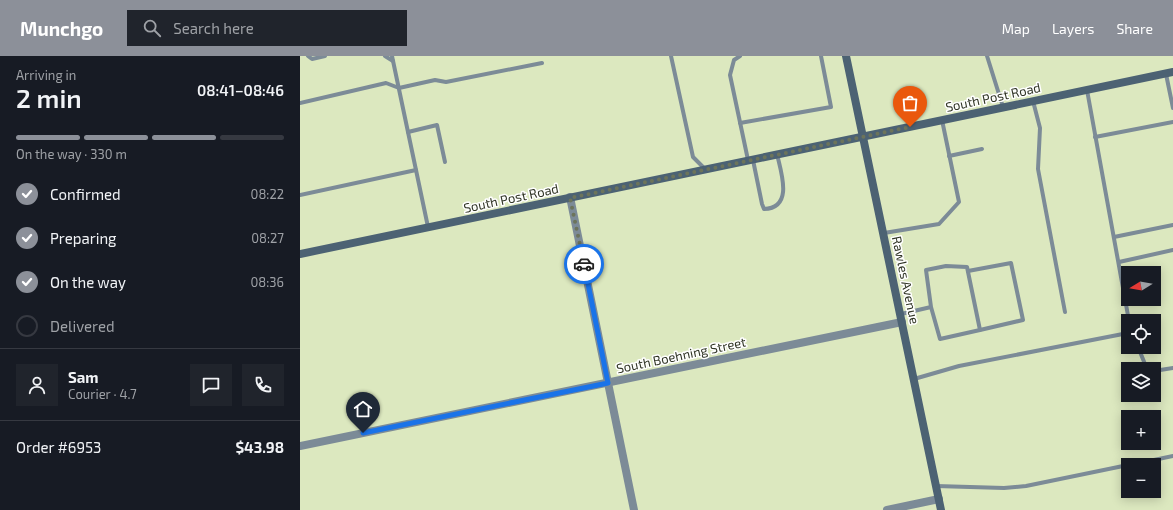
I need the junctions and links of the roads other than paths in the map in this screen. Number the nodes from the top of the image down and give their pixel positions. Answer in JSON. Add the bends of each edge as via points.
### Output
{"nodes":[{"id":1,"x":308,"y":56,"type":"edge"},
{"id":2,"x":325,"y":56,"type":"edge"},
{"id":3,"x":385,"y":56,"type":"edge"},
{"id":4,"x":392,"y":56,"type":"edge"},
{"id":5,"x":671,"y":56,"type":"edge"},
{"id":6,"x":740,"y":56,"type":"edge"},
{"id":7,"x":821,"y":56,"type":"edge"},
{"id":8,"x":846,"y":56,"type":"edge"},
{"id":9,"x":987,"y":56,"type":"edge"},
{"id":10,"x":393,"y":61,"type":"junction"},
{"id":11,"x":542,"y":63,"type":"dead end"},
{"id":12,"x":1169,"y":73,"type":"edge"},
{"id":13,"x":399,"y":88,"type":"junction"},
{"id":14,"x":1087,"y":90,"type":"junction"},
{"id":15,"x":1033,"y":101,"type":"junction"},
{"id":16,"x":300,"y":103,"type":"edge"},
{"id":17,"x":1003,"y":108,"type":"junction"},
{"id":18,"x":1173,"y":108,"type":"edge"},
{"id":19,"x":942,"y":120,"type":"junction"},
{"id":20,"x":1173,"y":122,"type":"edge"},
{"id":21,"x":740,"y":123,"type":"junction"},
{"id":22,"x":408,"y":132,"type":"junction"},
{"id":23,"x":864,"y":136,"type":"junction"},
{"id":24,"x":1096,"y":136,"type":"junction"},
{"id":25,"x":982,"y":149,"type":"dead end"},
{"id":26,"x":777,"y":154,"type":"junction"},
{"id":27,"x":949,"y":156,"type":"junction"},
{"id":28,"x":750,"y":160,"type":"junction"},
{"id":29,"x":445,"y":162,"type":"dead end"},
{"id":30,"x":706,"y":169,"type":"junction"},
{"id":31,"x":416,"y":170,"type":"junction"},
{"id":32,"x":300,"y":195,"type":"edge"},
{"id":33,"x":570,"y":198,"type":"junction"},
{"id":34,"x":1173,"y":224,"type":"edge"},
{"id":35,"x":428,"y":227,"type":"junction"},
{"id":36,"x":884,"y":233,"type":"junction"},
{"id":37,"x":1114,"y":237,"type":"junction"},
{"id":38,"x":1173,"y":250,"type":"edge"},
{"id":39,"x":300,"y":254,"type":"edge"},
{"id":40,"x":1119,"y":262,"type":"junction"},
{"id":41,"x":968,"y":271,"type":"junction"},
{"id":42,"x":931,"y":307,"type":"junction"},
{"id":43,"x":1065,"y":312,"type":"dead end"},
{"id":44,"x":1129,"y":314,"type":"edge"},
{"id":45,"x":901,"y":318,"type":"junction"},
{"id":46,"x":980,"y":330,"type":"junction"},
{"id":47,"x":1121,"y":334,"type":"edge"},
{"id":48,"x":1173,"y":368,"type":"edge"},
{"id":49,"x":1161,"y":370,"type":"edge"},
{"id":50,"x":914,"y":379,"type":"junction"},
{"id":51,"x":608,"y":383,"type":"junction"},
{"id":52,"x":300,"y":446,"type":"edge"},
{"id":53,"x":1173,"y":456,"type":"edge"},
{"id":54,"x":1161,"y":458,"type":"edge"},
{"id":55,"x":1121,"y":467,"type":"edge"},
{"id":56,"x":936,"y":486,"type":"junction"},
{"id":57,"x":939,"y":499,"type":"junction"},
{"id":58,"x":634,"y":510,"type":"edge"},
{"id":59,"x":887,"y":510,"type":"edge"},
{"id":60,"x":941,"y":510,"type":"edge"}],
"edges":[{"from":1,"to":2,"type":"lane","via":[[312,59]]},
{"from":3,"to":10,"type":"lane"},
{"from":4,"to":10,"type":"lane"},
{"from":5,"to":30,"type":"lane","via":[[693,157]]},
{"from":6,"to":21,"type":"lane","via":[[734,60],[730,75]]},
{"from":7,"to":21,"type":"lane","via":[[831,107]]},
{"from":8,"to":23,"type":"main road","name":"Rawles Avenue"},
{"from":9,"to":17,"type":"lane"},
{"from":10,"to":13,"type":"lane"},
{"from":11,"to":13,"type":"lane","via":[[446,82],[435,80]]},
{"from":12,"to":14,"type":"main road","name":"South Post Road"},
{"from":12,"to":18,"type":"lane"},
{"from":13,"to":16,"type":"lane","via":[[386,84]]},
{"from":13,"to":22,"type":"lane"},
{"from":14,"to":15,"type":"main road","name":"South Post Road"},
{"from":14,"to":24,"type":"lane"},
{"from":15,"to":17,"type":"main road","name":"South Post Road"},
{"from":15,"to":43,"type":"lane","via":[[1040,128],[1038,169]]},
{"from":17,"to":19,"type":"main road","name":"South Post Road"},
{"from":19,"to":23,"type":"main road","name":"South Post Road"},
{"from":19,"to":27,"type":"lane"},
{"from":20,"to":24,"type":"lane"},
{"from":21,"to":28,"type":"lane"},
{"from":22,"to":29,"type":"lane","via":[[437,126]]},
{"from":22,"to":31,"type":"lane"},
{"from":23,"to":26,"type":"main road","name":"South Post Road"},
{"from":23,"to":36,"type":"main road","name":"Rawles Avenue"},
{"from":24,"to":37,"type":"lane"},
{"from":25,"to":27,"type":"lane"},
{"from":26,"to":28,"type":"main road","name":"South Post Road"},
{"from":26,"to":28,"type":"lane","via":[[785,190],[781,201],[769,209],[764,210]]},
{"from":27,"to":36,"type":"lane","via":[[959,202],[939,224]]},
{"from":28,"to":30,"type":"main road","name":"South Post Road"},
{"from":30,"to":33,"type":"main road","name":"South Post Road"},
{"from":31,"to":32,"type":"lane"},
{"from":31,"to":35,"type":"lane"},
{"from":33,"to":35,"type":"main road","name":"South Post Road"},
{"from":33,"to":51,"type":"street"},
{"from":34,"to":37,"type":"lane"},
{"from":35,"to":39,"type":"main road","name":"South Post Road"},
{"from":36,"to":45,"type":"main road","name":"Rawles Avenue"},
{"from":37,"to":40,"type":"lane"},
{"from":38,"to":40,"type":"lane"},
{"from":40,"to":44,"type":"lane"},
{"from":41,"to":42,"type":"lane","via":[[967,267],[946,266],[926,270]]},
{"from":41,"to":46,"type":"lane"},
{"from":41,"to":46,"type":"lane","via":[[1011,263],[1023,320]]},
{"from":42,"to":45,"type":"lane"},
{"from":42,"to":46,"type":"lane","via":[[940,339]]},
{"from":45,"to":50,"type":"main road","name":"Rawles Avenue"},
{"from":45,"to":51,"type":"street","name":"South Boehning Street"},
{"from":47,"to":50,"type":"lane","via":[[959,366]]},
{"from":48,"to":49,"type":"lane"},
{"from":50,"to":56,"type":"main road","name":"Rawles Avenue"},
{"from":51,"to":52,"type":"street","name":"South Boehning Street"},
{"from":51,"to":58,"type":"street"},
{"from":53,"to":54,"type":"lane"},
{"from":55,"to":56,"type":"lane","via":[[1026,486]]},
{"from":56,"to":57,"type":"main road","name":"Rawles Avenue"},
{"from":57,"to":59,"type":"street"},
{"from":57,"to":60,"type":"main road","name":"Rawles Avenue"}]}
